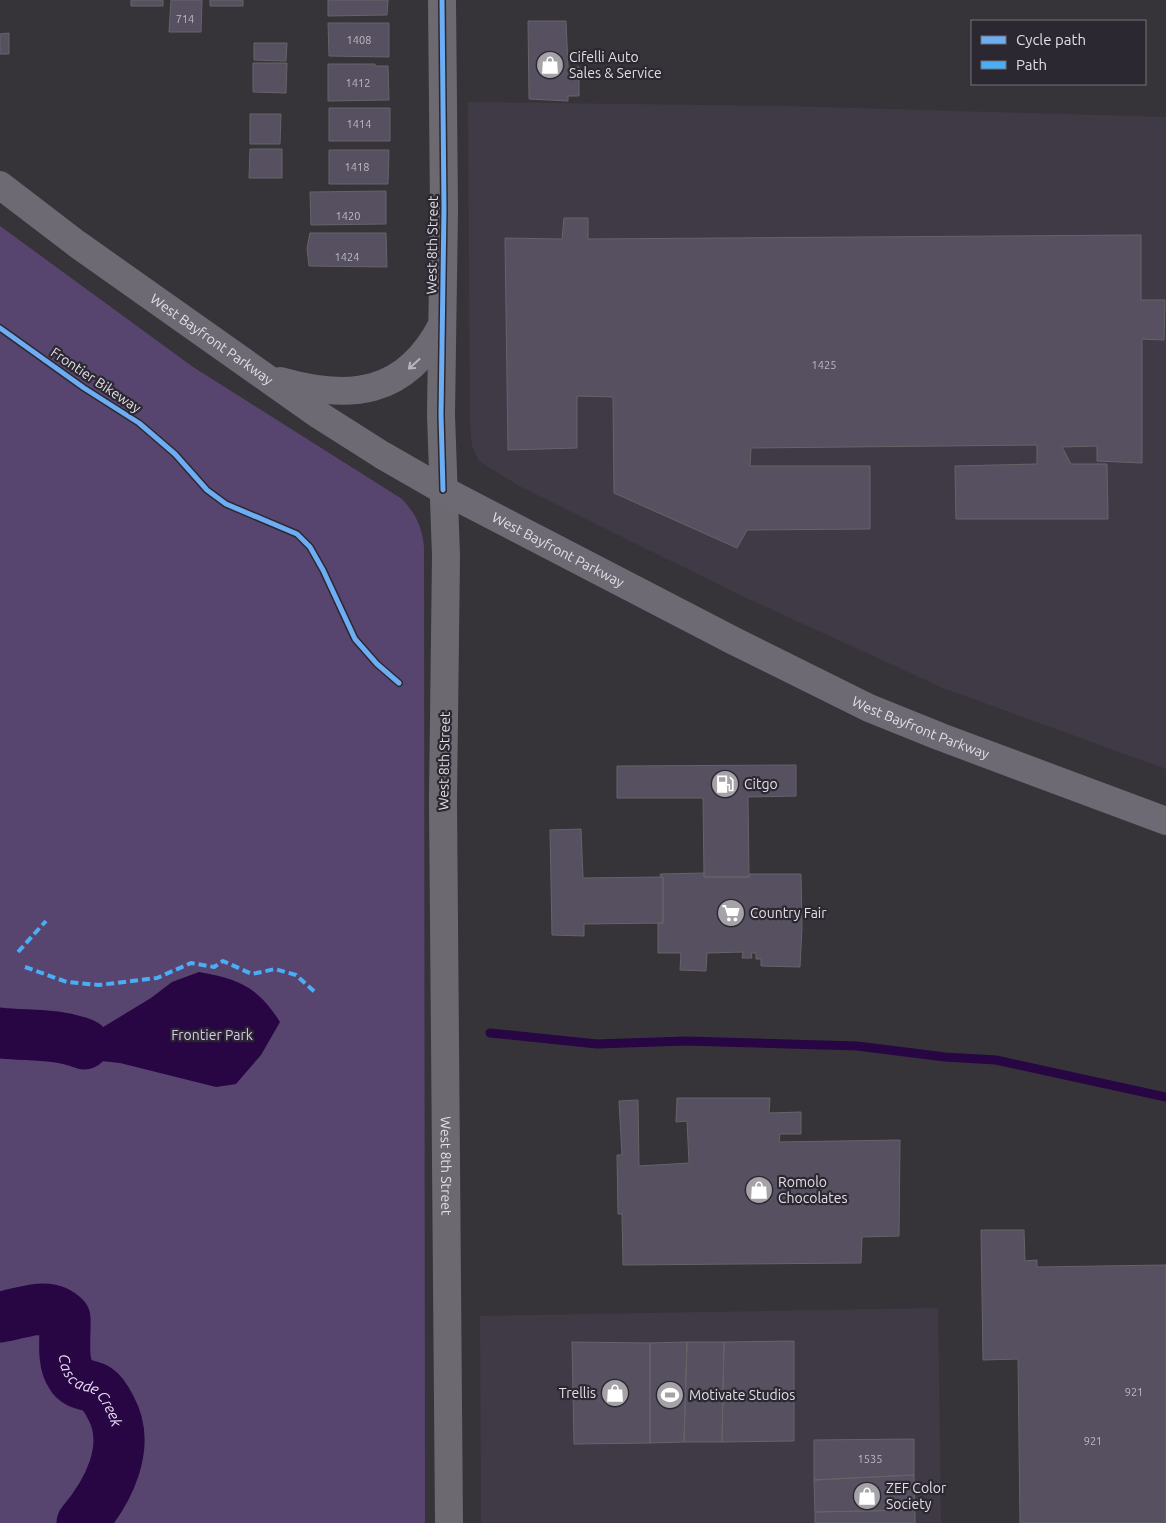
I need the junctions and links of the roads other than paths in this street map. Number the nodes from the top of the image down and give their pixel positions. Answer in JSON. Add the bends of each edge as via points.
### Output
{"nodes":[{"id":1,"x":442,"y":0,"type":"edge"},
{"id":2,"x":0,"y":185,"type":"edge"},
{"id":3,"x":442,"y":325,"type":"junction"},
{"id":4,"x":267,"y":377,"type":"junction"},
{"id":5,"x":443,"y":490,"type":"junction"},
{"id":6,"x":1166,"y":821,"type":"edge"},
{"id":7,"x":448,"y":1523,"type":"edge"}],
"edges":[{"from":1,"to":3,"type":"main road","name":"West 8th Street"},
{"from":2,"to":4,"type":"highway","name":"West Bayfront Parkway","via":[[77,244]]},
{"from":3,"to":4,"type":"highway","one_way":true,"via":[[430,348],[416,362],[398,376],[356,392],[304,388]]},
{"from":3,"to":5,"type":"main road","name":"West 8th Street"},
{"from":4,"to":5,"type":"highway","name":"West Bayfront Parkway","via":[[353,438]]},
{"from":5,"to":6,"type":"highway","name":"West Bayfront Parkway","via":[[869,708]]},
{"from":5,"to":7,"type":"main road","name":"West 8th Street","via":[[446,556],[443,801]]}]}
